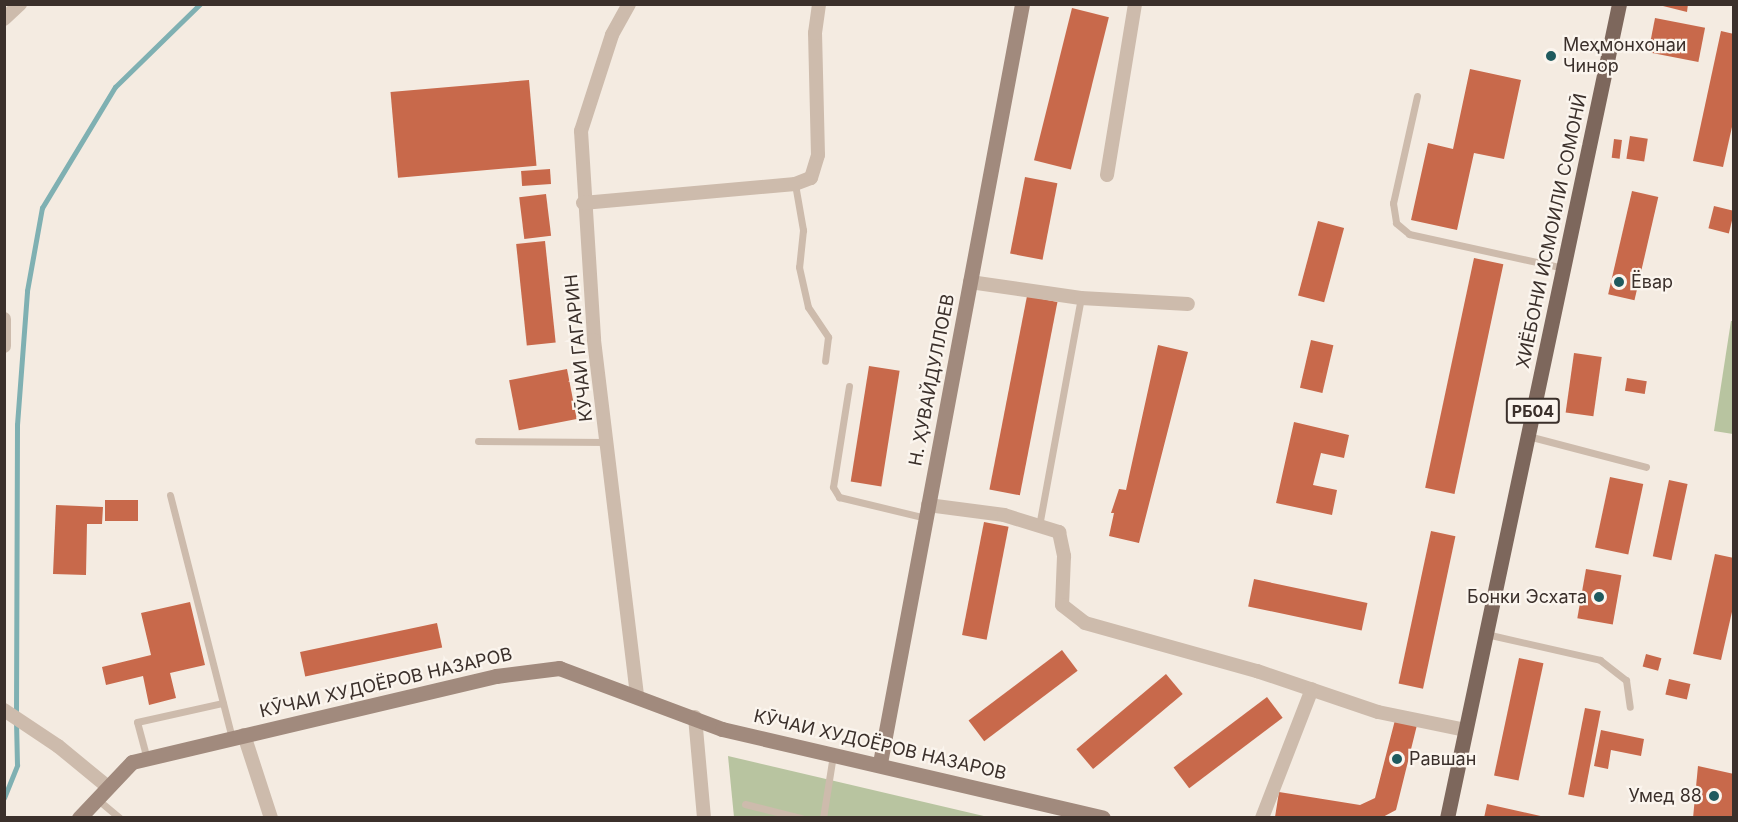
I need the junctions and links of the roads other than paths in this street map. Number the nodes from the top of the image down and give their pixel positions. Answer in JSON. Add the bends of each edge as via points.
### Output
{"nodes":[{"id":1,"x":20,"y":4,"type":"edge"},
{"id":2,"x":629,"y":4,"type":"edge"},
{"id":3,"x":819,"y":4,"type":"edge"},
{"id":4,"x":1023,"y":4,"type":"edge"},
{"id":5,"x":1135,"y":4,"type":"edge"},
{"id":6,"x":1620,"y":4,"type":"edge"},
{"id":7,"x":4,"y":19,"type":"edge"},
{"id":8,"x":1416,"y":96,"type":"dead end"},
{"id":9,"x":1107,"y":175,"type":"dead end"},
{"id":10,"x":795,"y":184,"type":"junction"},
{"id":11,"x":583,"y":203,"type":"junction"},
{"id":12,"x":1564,"y":268,"type":"junction"},
{"id":13,"x":970,"y":282,"type":"junction"},
{"id":14,"x":1081,"y":298,"type":"junction"},
{"id":15,"x":1188,"y":304,"type":"dead end"},
{"id":16,"x":4,"y":319,"type":"edge"},
{"id":17,"x":4,"y":346,"type":"edge"},
{"id":18,"x":825,"y":361,"type":"dead end"},
{"id":19,"x":849,"y":386,"type":"dead end"},
{"id":20,"x":1528,"y":436,"type":"junction"},
{"id":21,"x":478,"y":441,"type":"dead end"},
{"id":22,"x":607,"y":442,"type":"junction"},
{"id":23,"x":1646,"y":467,"type":"dead end"},
{"id":24,"x":170,"y":495,"type":"dead end"},
{"id":25,"x":927,"y":511,"type":"junction"},
{"id":26,"x":1039,"y":526,"type":"junction"},
{"id":27,"x":1486,"y":634,"type":"junction"},
{"id":28,"x":1312,"y":689,"type":"junction"},
{"id":29,"x":637,"y":695,"type":"junction"},
{"id":30,"x":223,"y":703,"type":"junction"},
{"id":31,"x":1630,"y":707,"type":"dead end"},
{"id":32,"x":4,"y":710,"type":"edge"},
{"id":33,"x":695,"y":717,"type":"junction"},
{"id":34,"x":1466,"y":730,"type":"junction"},
{"id":35,"x":238,"y":737,"type":"junction"},
{"id":36,"x":833,"y":753,"type":"junction"},
{"id":37,"x":147,"y":759,"type":"junction"},
{"id":38,"x":880,"y":763,"type":"junction"},
{"id":39,"x":108,"y":787,"type":"junction"},
{"id":40,"x":97,"y":799,"type":"junction"},
{"id":41,"x":745,"y":804,"type":"dead end"},
{"id":42,"x":80,"y":818,"type":"edge"},
{"id":43,"x":120,"y":818,"type":"edge"},
{"id":44,"x":271,"y":818,"type":"edge"},
{"id":45,"x":704,"y":818,"type":"edge"},
{"id":46,"x":801,"y":818,"type":"edge"},
{"id":47,"x":824,"y":818,"type":"edge"},
{"id":48,"x":1103,"y":818,"type":"edge"},
{"id":49,"x":1262,"y":818,"type":"edge"},
{"id":50,"x":1448,"y":818,"type":"edge"}],
"edges":[{"from":1,"to":7,"type":"street"},
{"from":2,"to":11,"type":"street","name":"КӮЧАИ ГАГАРИН","via":[[612,35],[581,131]]},
{"from":3,"to":10,"type":"street","via":[[815,33],[818,155],[811,178]]},
{"from":4,"to":13,"type":"street","name":"Н. ҲУВАЙДУЛЛОЕВ"},
{"from":5,"to":9,"type":"street"},
{"from":6,"to":12,"type":"main road","name":"ХИЁБОНИ ИСМОИЛИ СОМОНӢ","number":"РБ04"},
{"from":8,"to":12,"type":"lane","via":[[1393,203],[1396,223],[1409,234]]},
{"from":10,"to":11,"type":"street"},
{"from":10,"to":18,"type":"lane","via":[[803,230],[799,267],[808,307],[828,337]]},
{"from":11,"to":22,"type":"street","name":"КӮЧАИ ГАГАРИН"},
{"from":12,"to":20,"type":"main road","name":"ХИЁБОНИ ИСМОИЛИ СОМОНӢ","number":"РБ04"},
{"from":13,"to":14,"type":"street"},
{"from":13,"to":25,"type":"street","name":"Н. ҲУВАЙДУЛЛОЕВ"},
{"from":14,"to":15,"type":"street"},
{"from":14,"to":26,"type":"lane"},
{"from":16,"to":17,"type":"street"},
{"from":19,"to":25,"type":"lane","via":[[833,487],[839,497]]},
{"from":20,"to":23,"type":"lane"},
{"from":20,"to":27,"type":"main road","name":"ХИЁБОНИ ИСМОИЛИ СОМОНӢ","number":"РБ04"},
{"from":21,"to":22,"type":"lane"},
{"from":22,"to":29,"type":"street","name":"КӮЧАИ ГАГАРИН"},
{"from":24,"to":30,"type":"lane"},
{"from":25,"to":26,"type":"street","via":[[1004,515]]},
{"from":25,"to":38,"type":"street","name":"Н. ҲУВАЙДУЛЛОЕВ"},
{"from":26,"to":28,"type":"street","via":[[1059,532],[1064,556],[1062,605],[1071,616]]},
{"from":27,"to":31,"type":"lane","via":[[1600,660],[1626,680]]},
{"from":27,"to":34,"type":"main road","name":"ХИЁБОНИ ИСМОИЛИ СОМОНӢ","number":"РБ04"},
{"from":28,"to":34,"type":"street","via":[[1378,712]]},
{"from":28,"to":49,"type":"street"},
{"from":29,"to":33,"type":"street","name":"КӮЧАИ ХУДОЁРОВ НАЗАРОВ"},
{"from":29,"to":35,"type":"street","name":"КӮЧАИ ХУДОЁРОВ НАЗАРОВ","via":[[559,668],[496,676]]},
{"from":30,"to":35,"type":"lane"},
{"from":30,"to":37,"type":"lane","via":[[138,722]]},
{"from":32,"to":39,"type":"street","via":[[58,746]]},
{"from":33,"to":36,"type":"street","name":"КӮЧАИ ХУДОЁРОВ НАЗАРОВ","via":[[723,729]]},
{"from":33,"to":45,"type":"street"},
{"from":34,"to":50,"type":"main road","name":"ХИЁБОНИ ИСМОИЛИ СОМОНӢ","number":"РБ04"},
{"from":35,"to":37,"type":"street","name":"КӮЧАИ ХУДОЁРОВ НАЗАРОВ"},
{"from":35,"to":44,"type":"street"},
{"from":36,"to":38,"type":"street","name":"КӮЧАИ ХУДОЁРОВ НАЗАРОВ"},
{"from":36,"to":47,"type":"lane"},
{"from":37,"to":39,"type":"street","name":"КӮЧАИ ХУДОЁРОВ НАЗАРОВ","via":[[132,762]]},
{"from":38,"to":48,"type":"street","name":"КӮЧАИ ХУДОЁРОВ НАЗАРОВ"},
{"from":39,"to":40,"type":"street","name":"КӮЧАИ ХУДОЁРОВ НАЗАРОВ"},
{"from":40,"to":42,"type":"street","name":"КӮЧАИ ХУДОЁРОВ НАЗАРОВ"},
{"from":40,"to":43,"type":"lane"},
{"from":41,"to":46,"type":"lane"}]}
